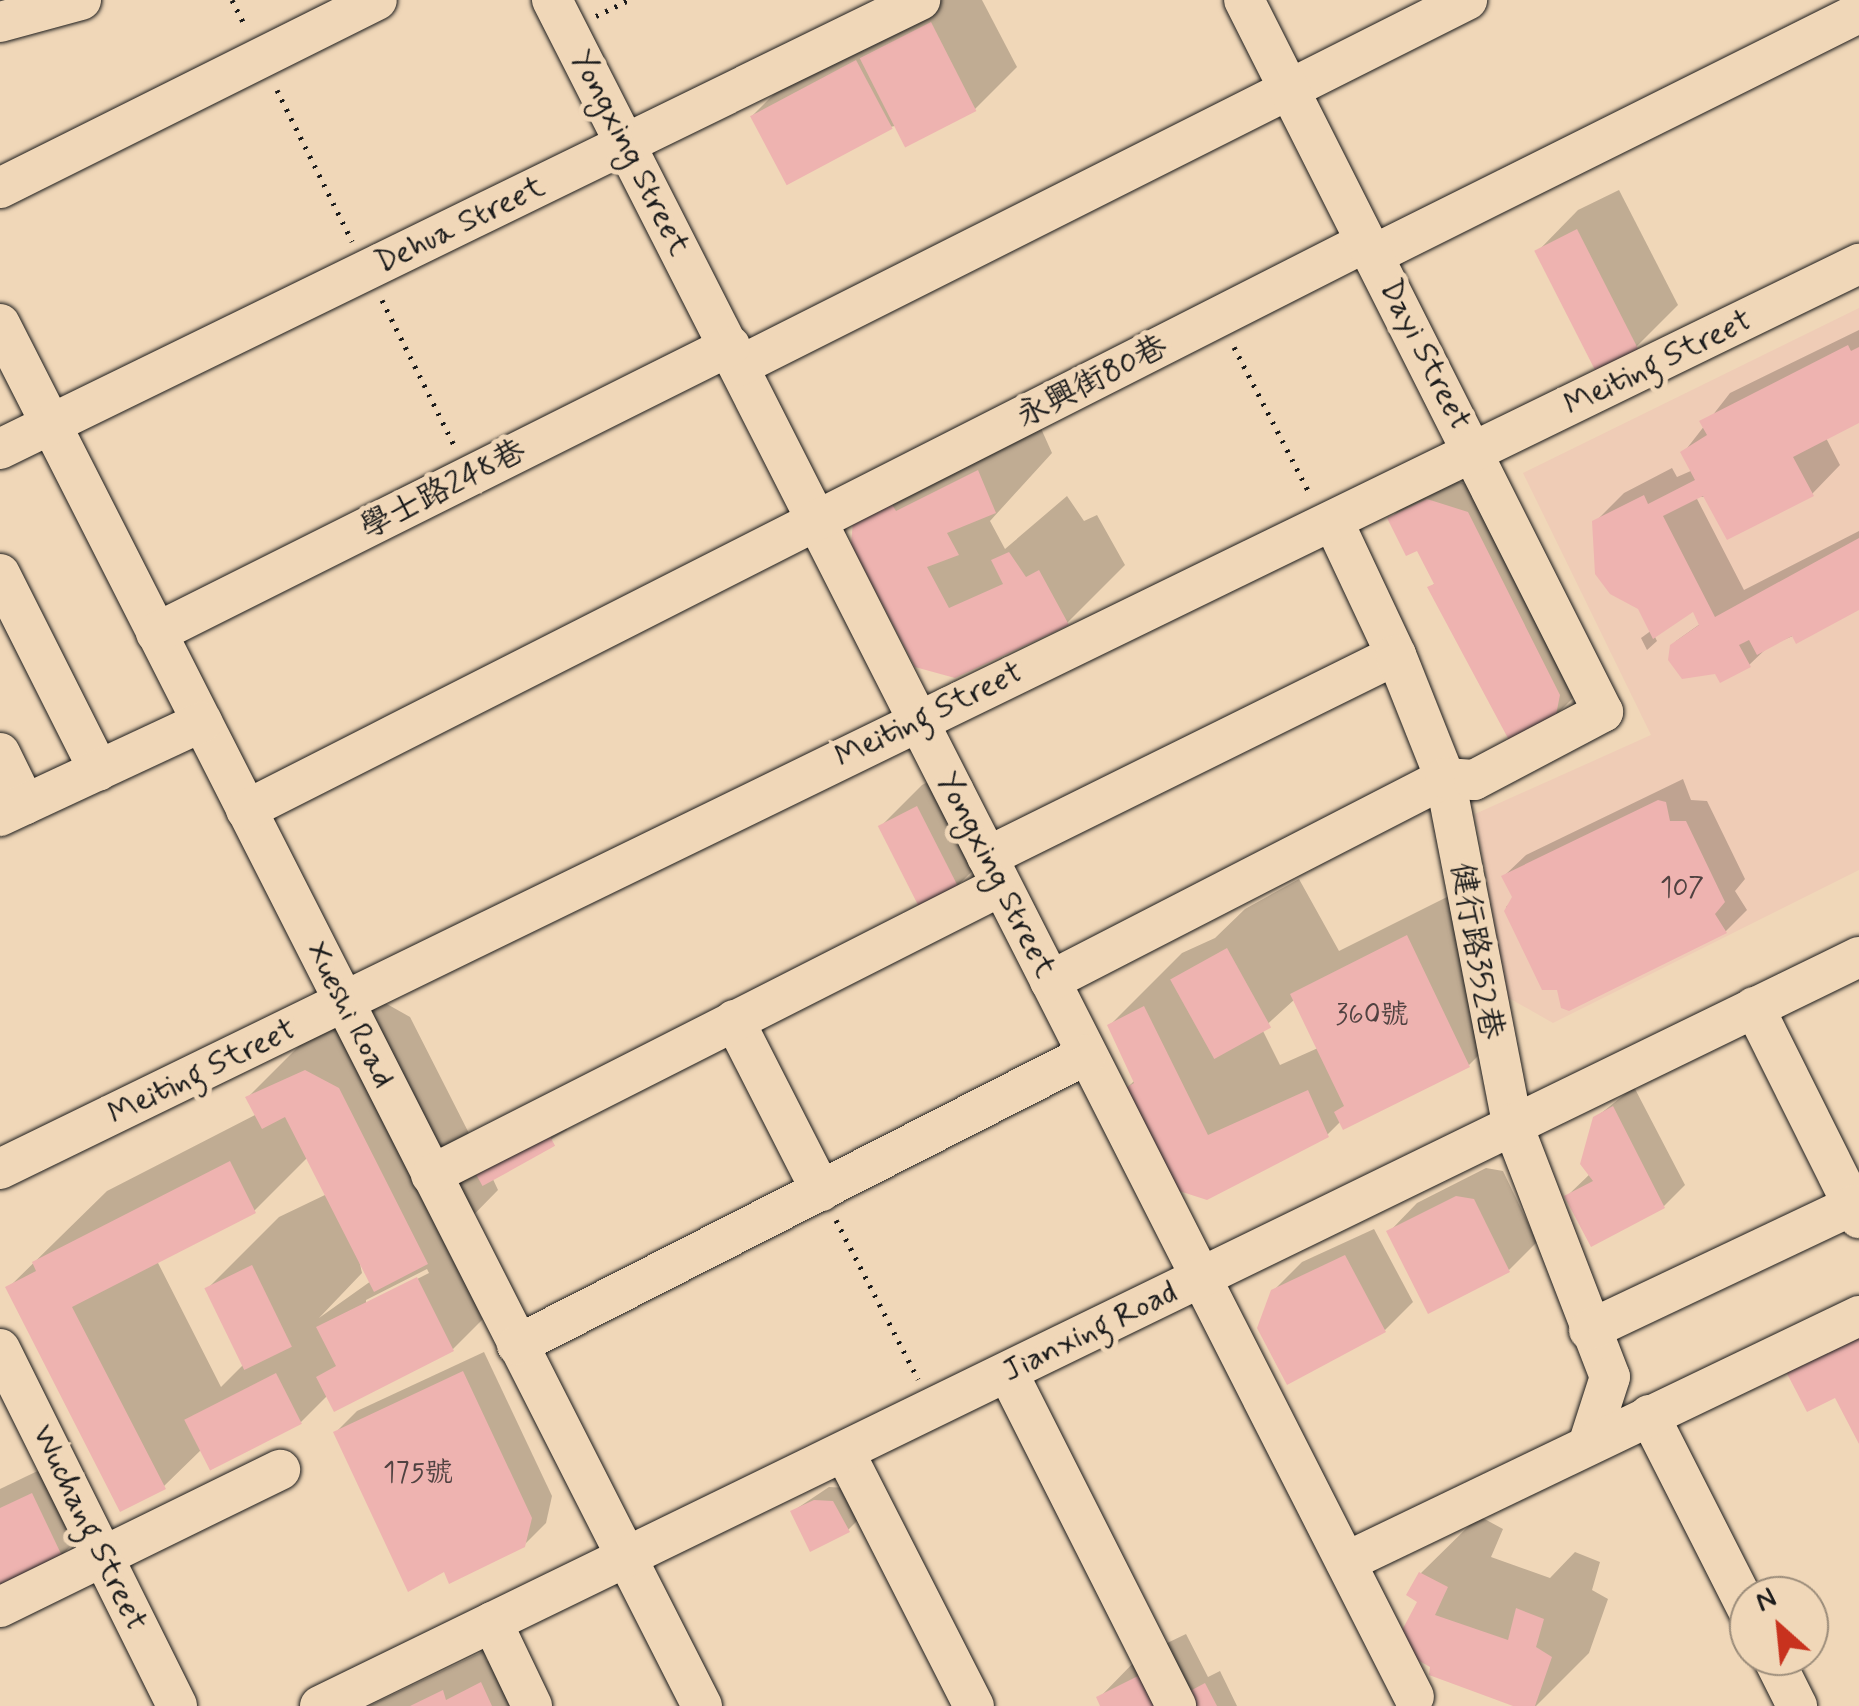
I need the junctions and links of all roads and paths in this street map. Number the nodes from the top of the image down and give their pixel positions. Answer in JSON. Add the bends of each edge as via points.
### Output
{"nodes":[{"id":1,"x":82,"y":0,"type":"edge"},
{"id":2,"x":232,"y":0,"type":"edge"},
{"id":3,"x":378,"y":0,"type":"edge"},
{"id":4,"x":552,"y":0,"type":"edge"},
{"id":5,"x":920,"y":0,"type":"edge"},
{"id":6,"x":1244,"y":0,"type":"edge"},
{"id":7,"x":1467,"y":0,"type":"edge"},
{"id":8,"x":1859,"y":13,"type":"edge"},
{"id":9,"x":0,"y":22,"type":"edge"},
{"id":10,"x":261,"y":58,"type":"junction"},
{"id":11,"x":1290,"y":89,"type":"junction"},
{"id":12,"x":624,"y":144,"type":"junction"},
{"id":13,"x":0,"y":188,"type":"edge"},
{"id":14,"x":1369,"y":249,"type":"junction"},
{"id":15,"x":1859,"y":264,"type":"edge"},
{"id":16,"x":367,"y":270,"type":"junction"},
{"id":17,"x":1219,"y":318,"type":"junction"},
{"id":18,"x":0,"y":324,"type":"edge"},
{"id":19,"x":735,"y":356,"type":"junction"},
{"id":20,"x":50,"y":425,"type":"junction"},
{"id":21,"x":0,"y":449,"type":"edge"},
{"id":22,"x":1475,"y":453,"type":"junction"},
{"id":23,"x":470,"y":476,"type":"junction"},
{"id":24,"x":1333,"y":520,"type":"junction"},
{"id":25,"x":818,"y":522,"type":"junction"},
{"id":26,"x":0,"y":574,"type":"edge"},
{"id":27,"x":156,"y":634,"type":"junction"},
{"id":28,"x":1396,"y":655,"type":"junction"},
{"id":29,"x":918,"y":720,"type":"junction"},
{"id":30,"x":202,"y":722,"type":"junction"},
{"id":31,"x":0,"y":752,"type":"edge"},
{"id":32,"x":99,"y":770,"type":"junction"},
{"id":33,"x":1445,"y":778,"type":"junction"},
{"id":34,"x":12,"y":810,"type":"edge"},
{"id":35,"x":246,"y":810,"type":"junction"},
{"id":36,"x":994,"y":872,"type":"junction"},
{"id":37,"x":1859,"y":957,"type":"edge"},
{"id":38,"x":1050,"y":981,"type":"junction"},
{"id":39,"x":344,"y":1004,"type":"junction"},
{"id":40,"x":1754,"y":1007,"type":"junction"},
{"id":41,"x":734,"y":1020,"type":"junction"},
{"id":42,"x":1086,"y":1055,"type":"junction"},
{"id":43,"x":1512,"y":1124,"type":"junction"},
{"id":44,"x":0,"y":1169,"type":"edge"},
{"id":45,"x":431,"y":1175,"type":"junction"},
{"id":46,"x":821,"y":1191,"type":"junction"},
{"id":47,"x":1856,"y":1212,"type":"edge"},
{"id":48,"x":1202,"y":1277,"type":"junction"},
{"id":49,"x":1859,"y":1316,"type":"edge"},
{"id":50,"x":1589,"y":1330,"type":"junction"},
{"id":51,"x":517,"y":1344,"type":"junction"},
{"id":52,"x":0,"y":1349,"type":"edge"},
{"id":53,"x":1008,"y":1373,"type":"junction"},
{"id":54,"x":933,"y":1410,"type":"junction"},
{"id":55,"x":1649,"y":1414,"type":"junction"},
{"id":56,"x":1588,"y":1445,"type":"junction"},
{"id":57,"x":845,"y":1454,"type":"junction"},
{"id":58,"x":280,"y":1470,"type":"dead end"},
{"id":59,"x":103,"y":1556,"type":"junction"},
{"id":60,"x":626,"y":1559,"type":"junction"},
{"id":61,"x":1346,"y":1562,"type":"junction"},
{"id":62,"x":1731,"y":1576,"type":"edge"},
{"id":63,"x":0,"y":1607,"type":"edge"},
{"id":64,"x":492,"y":1622,"type":"junction"},
{"id":65,"x":1782,"y":1676,"type":"edge"},
{"id":66,"x":1416,"y":1703,"type":"edge"},
{"id":67,"x":177,"y":1706,"type":"edge"},
{"id":68,"x":320,"y":1706,"type":"edge"},
{"id":69,"x":532,"y":1706,"type":"edge"},
{"id":70,"x":702,"y":1706,"type":"edge"},
{"id":71,"x":974,"y":1706,"type":"edge"},
{"id":72,"x":1176,"y":1706,"type":"edge"},
{"id":73,"x":1797,"y":1706,"type":"edge"}],
"edges":[{"from":1,"to":9,"type":"street"},
{"from":2,"to":10,"type":"path"},
{"from":3,"to":10,"type":"street"},
{"from":4,"to":12,"type":"street","name":"Yongxing Street"},
{"from":5,"to":12,"type":"street","name":"Dehua Street"},
{"from":6,"to":11,"type":"street","name":"Dayi Street"},
{"from":7,"to":11,"type":"street","name":"學士路248巷"},
{"from":8,"to":14,"type":"street","name":"永興街80巷"},
{"from":10,"to":13,"type":"street"},
{"from":10,"to":16,"type":"path"},
{"from":11,"to":14,"type":"street","name":"Dayi Street"},
{"from":11,"to":19,"type":"street","name":"學士路248巷"},
{"from":12,"to":16,"type":"street","name":"Dehua Street"},
{"from":12,"to":19,"type":"street","name":"Yongxing Street"},
{"from":14,"to":17,"type":"street","name":"永興街80巷"},
{"from":14,"to":22,"type":"street","name":"Dayi Street"},
{"from":15,"to":22,"type":"street","name":"Meiting Street"},
{"from":16,"to":20,"type":"street","name":"Dehua Street"},
{"from":16,"to":23,"type":"path"},
{"from":17,"to":24,"type":"path","via":[[1318,510]]},
{"from":17,"to":25,"type":"street","name":"永興街80巷"},
{"from":18,"to":20,"type":"street","name":"Xueshi Road"},
{"from":19,"to":23,"type":"street","name":"學士路248巷"},
{"from":19,"to":25,"type":"street","name":"Yongxing Street"},
{"from":20,"to":21,"type":"street","name":"Dehua Street"},
{"from":20,"to":27,"type":"street","name":"Xueshi Road"},
{"from":22,"to":24,"type":"street","name":"Meiting Street"},
{"from":22,"to":33,"type":"street","name":"Dayi Street","via":[[1603,712],[1474,780]]},
{"from":23,"to":27,"type":"street","name":"學士路248巷"},
{"from":24,"to":28,"type":"street","name":"健行路352巷"},
{"from":24,"to":29,"type":"street","name":"Meiting Street"},
{"from":25,"to":29,"type":"street","name":"Yongxing Street"},
{"from":25,"to":35,"type":"street","name":"永興街80巷"},
{"from":26,"to":32,"type":"street"},
{"from":27,"to":30,"type":"street","name":"Xueshi Road"},
{"from":28,"to":33,"type":"street","name":"健行路352巷"},
{"from":28,"to":36,"type":"street"},
{"from":29,"to":36,"type":"street","name":"Yongxing Street"},
{"from":29,"to":39,"type":"street","name":"Meiting Street"},
{"from":30,"to":32,"type":"street"},
{"from":30,"to":35,"type":"street","name":"Xueshi Road"},
{"from":31,"to":34,"type":"street"},
{"from":32,"to":34,"type":"street"},
{"from":33,"to":38,"type":"street"},
{"from":33,"to":43,"type":"street","name":"健行路352巷"},
{"from":35,"to":39,"type":"street","name":"Xueshi Road"},
{"from":36,"to":38,"type":"street","name":"Yongxing Street"},
{"from":36,"to":41,"type":"street"},
{"from":37,"to":40,"type":"street","name":"Jianxing Road"},
{"from":38,"to":42,"type":"street","name":"Yongxing Street"},
{"from":39,"to":44,"type":"street","name":"Meiting Street"},
{"from":39,"to":45,"type":"street","name":"Xueshi Road"},
{"from":40,"to":43,"type":"street","name":"Jianxing Road"},
{"from":40,"to":47,"type":"street"},
{"from":41,"to":45,"type":"street"},
{"from":41,"to":46,"type":"street"},
{"from":42,"to":46,"type":"street"},
{"from":42,"to":48,"type":"street","name":"Yongxing Street"},
{"from":43,"to":48,"type":"street","name":"Jianxing Road"},
{"from":43,"to":50,"type":"street","name":"健行路352巷"},
{"from":45,"to":51,"type":"street","name":"Xueshi Road"},
{"from":46,"to":51,"type":"street"},
{"from":46,"to":54,"type":"path"},
{"from":47,"to":50,"type":"street"},
{"from":48,"to":53,"type":"street","name":"Jianxing Road"},
{"from":48,"to":61,"type":"street","name":"Yongxing Street"},
{"from":49,"to":55,"type":"street"},
{"from":50,"to":56,"type":"street","name":"健行路352巷","via":[[1610,1378]]},
{"from":51,"to":60,"type":"street","name":"Xueshi Road"},
{"from":52,"to":59,"type":"street","name":"Wuchang Street"},
{"from":53,"to":54,"type":"street","name":"Jianxing Road"},
{"from":53,"to":72,"type":"street"},
{"from":54,"to":57,"type":"street","name":"Jianxing Road"},
{"from":55,"to":56,"type":"street"},
{"from":55,"to":62,"type":"street"},
{"from":56,"to":61,"type":"street"},
{"from":57,"to":60,"type":"street","name":"Jianxing Road"},
{"from":57,"to":71,"type":"street"},
{"from":58,"to":59,"type":"street"},
{"from":59,"to":63,"type":"street"},
{"from":59,"to":67,"type":"street","name":"Wuchang Street"},
{"from":60,"to":64,"type":"street","name":"Jianxing Road"},
{"from":60,"to":70,"type":"street","name":"Xueshi Road"},
{"from":61,"to":66,"type":"street","name":"Yongxing Street"},
{"from":64,"to":68,"type":"street","name":"Jianxing Road"},
{"from":64,"to":69,"type":"street"},
{"from":65,"to":73,"type":"street"}]}
